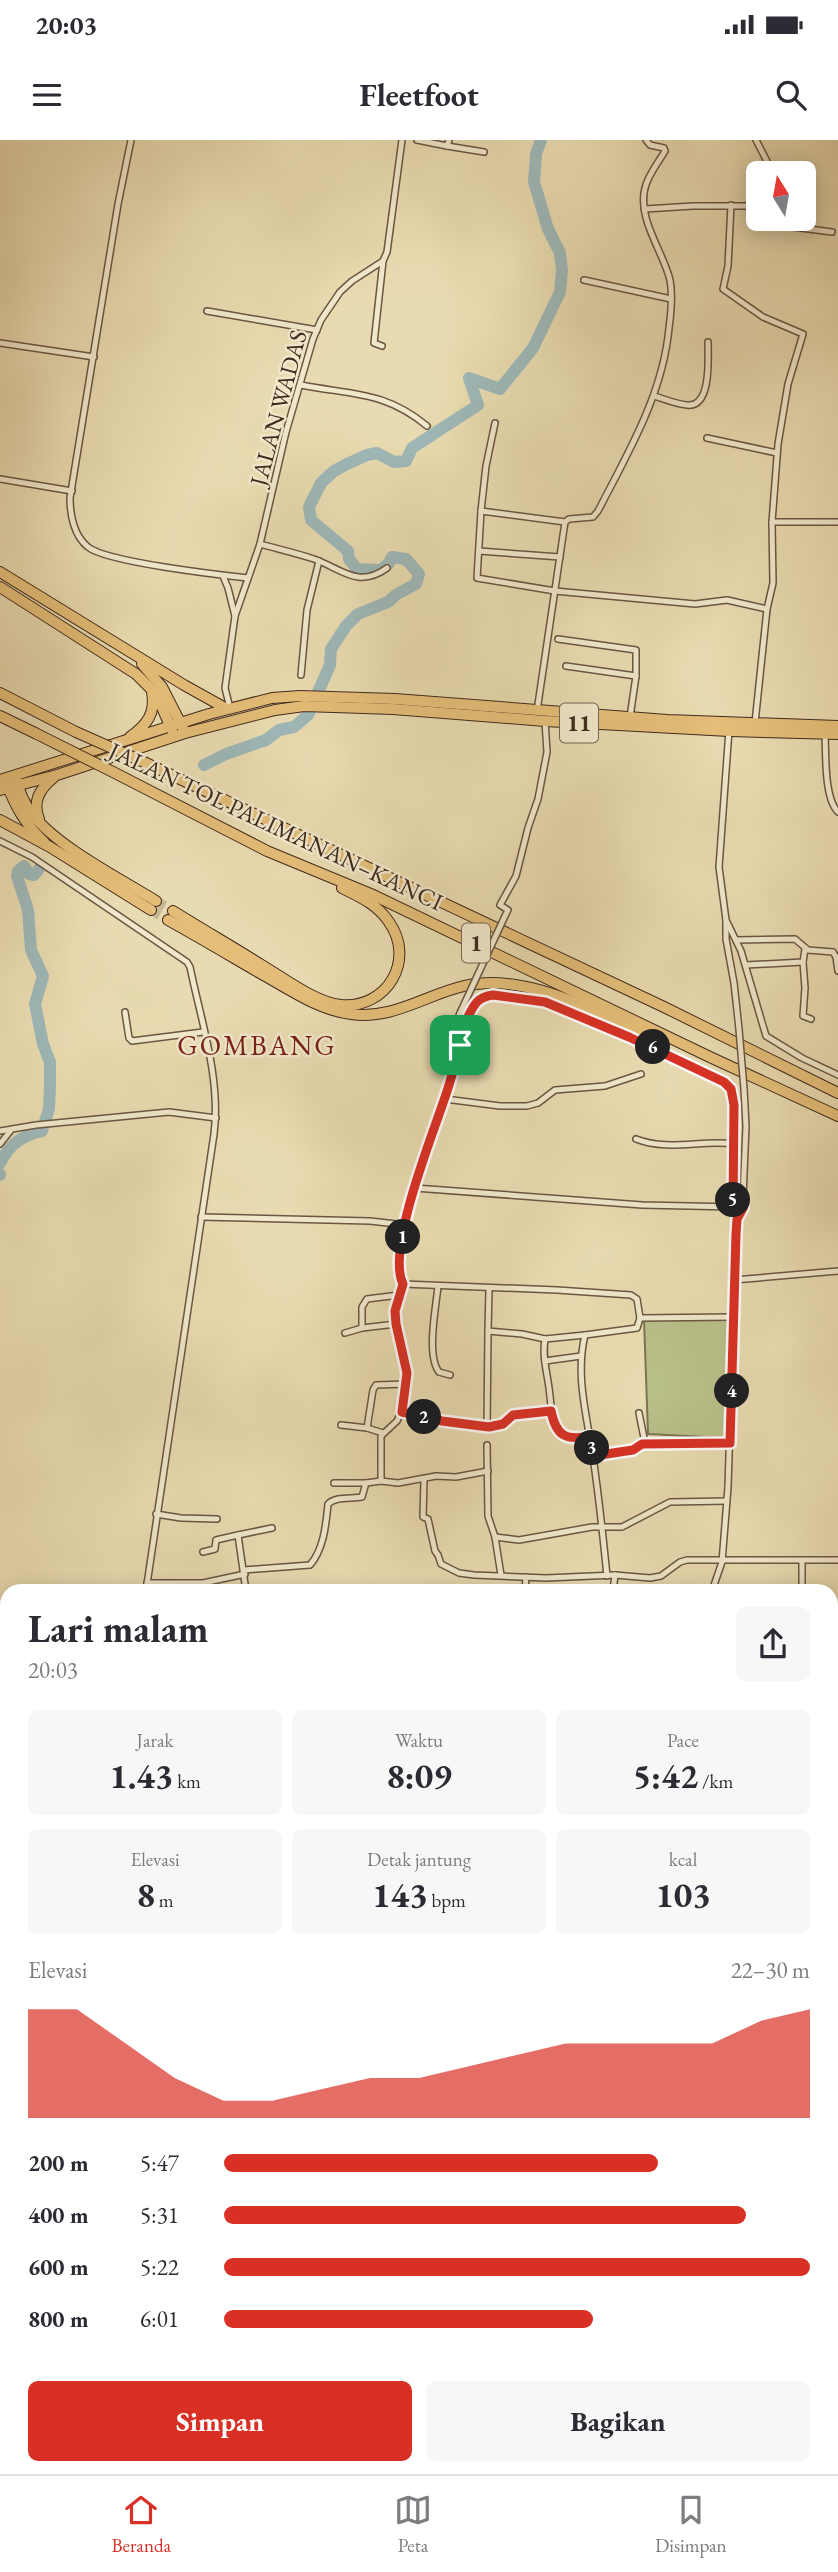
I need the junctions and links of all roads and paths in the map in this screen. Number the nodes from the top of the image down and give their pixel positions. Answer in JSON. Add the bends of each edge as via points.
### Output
{"nodes":[{"id":1,"x":131,"y":140,"type":"edge"},
{"id":2,"x":402,"y":140,"type":"edge"},
{"id":3,"x":417,"y":140,"type":"edge"},
{"id":4,"x":646,"y":140,"type":"edge"},
{"id":5,"x":756,"y":140,"type":"edge"},
{"id":6,"x":448,"y":143,"type":"edge"},
{"id":7,"x":484,"y":152,"type":"dead end"},
{"id":8,"x":767,"y":161,"type":"edge"},
{"id":9,"x":731,"y":205,"type":"junction"},
{"id":10,"x":746,"y":206,"type":"edge"},
{"id":11,"x":645,"y":209,"type":"junction"},
{"id":12,"x":816,"y":230,"type":"edge"},
{"id":13,"x":832,"y":232,"type":"dead end"},
{"id":14,"x":383,"y":261,"type":"junction"},
{"id":15,"x":584,"y":280,"type":"dead end"},
{"id":16,"x":671,"y":299,"type":"junction"},
{"id":17,"x":207,"y":312,"type":"dead end"},
{"id":18,"x":317,"y":330,"type":"junction"},
{"id":19,"x":708,"y":342,"type":"dead end"},
{"id":20,"x":0,"y":343,"type":"edge"},
{"id":21,"x":382,"y":345,"type":"dead end"},
{"id":22,"x":94,"y":357,"type":"junction"},
{"id":23,"x":301,"y":385,"type":"junction"},
{"id":24,"x":654,"y":396,"type":"junction"},
{"id":25,"x":495,"y":423,"type":"dead end"},
{"id":26,"x":427,"y":426,"type":"dead end"},
{"id":27,"x":707,"y":438,"type":"dead end"},
{"id":28,"x":778,"y":453,"type":"junction"},
{"id":29,"x":0,"y":479,"type":"edge"},
{"id":30,"x":72,"y":491,"type":"junction"},
{"id":31,"x":481,"y":511,"type":"junction"},
{"id":32,"x":565,"y":522,"type":"junction"},
{"id":33,"x":772,"y":522,"type":"junction"},
{"id":34,"x":838,"y":522,"type":"edge"},
{"id":35,"x":260,"y":544,"type":"junction"},
{"id":36,"x":479,"y":551,"type":"junction"},
{"id":37,"x":559,"y":557,"type":"junction"},
{"id":38,"x":319,"y":561,"type":"junction"},
{"id":39,"x":387,"y":568,"type":"dead end"},
{"id":40,"x":0,"y":572,"type":"edge"},
{"id":41,"x":223,"y":576,"type":"junction"},
{"id":42,"x":248,"y":578,"type":"junction"},
{"id":43,"x":0,"y":587,"type":"edge"},
{"id":44,"x":555,"y":591,"type":"junction"},
{"id":45,"x":767,"y":609,"type":"junction"},
{"id":46,"x":235,"y":616,"type":"junction"},
{"id":47,"x":558,"y":639,"type":"dead end"},
{"id":48,"x":132,"y":654,"type":"junction"},
{"id":49,"x":566,"y":666,"type":"dead end"},
{"id":50,"x":301,"y":676,"type":"dead end"},
{"id":51,"x":636,"y":676,"type":"junction"},
{"id":52,"x":150,"y":687,"type":"junction"},
{"id":53,"x":225,"y":688,"type":"junction"},
{"id":54,"x":0,"y":693,"type":"edge"},
{"id":55,"x":213,"y":701,"type":"junction"},
{"id":56,"x":306,"y":701,"type":"junction"},
{"id":57,"x":229,"y":709,"type":"junction"},
{"id":58,"x":537,"y":711,"type":"junction"},
{"id":59,"x":0,"y":716,"type":"edge"},
{"id":60,"x":637,"y":720,"type":"junction"},
{"id":61,"x":235,"y":721,"type":"junction"},
{"id":62,"x":545,"y":721,"type":"junction"},
{"id":63,"x":755,"y":724,"type":"junction"},
{"id":64,"x":838,"y":726,"type":"edge"},
{"id":65,"x":729,"y":727,"type":"junction"},
{"id":66,"x":178,"y":730,"type":"junction"},
{"id":67,"x":825,"y":734,"type":"junction"},
{"id":68,"x":838,"y":734,"type":"edge"},
{"id":69,"x":121,"y":743,"type":"junction"},
{"id":70,"x":57,"y":775,"type":"junction"},
{"id":71,"x":8,"y":783,"type":"edge"},
{"id":72,"x":838,"y":812,"type":"edge"},
{"id":73,"x":0,"y":820,"type":"edge"},
{"id":74,"x":43,"y":826,"type":"junction"},
{"id":75,"x":0,"y":841,"type":"edge"},
{"id":76,"x":50,"y":847,"type":"junction"},
{"id":77,"x":267,"y":850,"type":"junction"},
{"id":78,"x":726,"y":920,"type":"junction"},
{"id":79,"x":736,"y":940,"type":"junction"},
{"id":80,"x":805,"y":949,"type":"junction"},
{"id":81,"x":803,"y":962,"type":"junction"},
{"id":82,"x":746,"y":965,"type":"junction"},
{"id":83,"x":838,"y":971,"type":"edge"},
{"id":84,"x":125,"y":1012,"type":"dead end"},
{"id":85,"x":811,"y":1019,"type":"dead end"},
{"id":86,"x":203,"y":1032,"type":"junction"},
{"id":87,"x":460,"y":1045,"type":"junction"},
{"id":88,"x":712,"y":1058,"type":"junction"},
{"id":89,"x":640,"y":1074,"type":"dead end"},
{"id":90,"x":838,"y":1075,"type":"edge"},
{"id":91,"x":838,"y":1093,"type":"edge"},
{"id":92,"x":445,"y":1099,"type":"junction"},
{"id":93,"x":838,"y":1116,"type":"edge"},
{"id":94,"x":216,"y":1118,"type":"junction"},
{"id":95,"x":11,"y":1130,"type":"junction"},
{"id":96,"x":0,"y":1131,"type":"edge"},
{"id":97,"x":636,"y":1139,"type":"dead end"},
{"id":98,"x":0,"y":1144,"type":"edge"},
{"id":99,"x":735,"y":1144,"type":"junction"},
{"id":100,"x":415,"y":1188,"type":"junction"},
{"id":101,"x":733,"y":1207,"type":"junction"},
{"id":102,"x":743,"y":1208,"type":"junction"},
{"id":103,"x":201,"y":1217,"type":"junction"},
{"id":104,"x":737,"y":1219,"type":"junction"},
{"id":105,"x":405,"y":1225,"type":"junction"},
{"id":106,"x":838,"y":1271,"type":"edge"},
{"id":107,"x":734,"y":1280,"type":"junction"},
{"id":108,"x":403,"y":1284,"type":"junction"},
{"id":109,"x":436,"y":1286,"type":"junction"},
{"id":110,"x":489,"y":1289,"type":"junction"},
{"id":111,"x":398,"y":1295,"type":"junction"},
{"id":112,"x":733,"y":1317,"type":"junction"},
{"id":113,"x":640,"y":1318,"type":"junction"},
{"id":114,"x":396,"y":1324,"type":"junction"},
{"id":115,"x":362,"y":1328,"type":"junction"},
{"id":116,"x":488,"y":1331,"type":"junction"},
{"id":117,"x":345,"y":1333,"type":"dead end"},
{"id":118,"x":585,"y":1335,"type":"junction"},
{"id":119,"x":545,"y":1339,"type":"junction"},
{"id":120,"x":581,"y":1356,"type":"junction"},
{"id":121,"x":545,"y":1361,"type":"junction"},
{"id":122,"x":450,"y":1375,"type":"dead end"},
{"id":123,"x":406,"y":1384,"type":"junction"},
{"id":124,"x":551,"y":1411,"type":"junction"},
{"id":125,"x":402,"y":1412,"type":"junction"},
{"id":126,"x":639,"y":1413,"type":"dead end"},
{"id":127,"x":341,"y":1425,"type":"dead end"},
{"id":128,"x":487,"y":1427,"type":"junction"},
{"id":129,"x":368,"y":1428,"type":"junction"},
{"id":130,"x":383,"y":1433,"type":"junction"},
{"id":131,"x":590,"y":1436,"type":"junction"},
{"id":132,"x":730,"y":1443,"type":"junction"},
{"id":133,"x":642,"y":1444,"type":"junction"},
{"id":134,"x":487,"y":1445,"type":"dead end"},
{"id":135,"x":593,"y":1456,"type":"junction"},
{"id":136,"x":488,"y":1471,"type":"junction"},
{"id":137,"x":424,"y":1480,"type":"junction"},
{"id":138,"x":381,"y":1481,"type":"junction"},
{"id":139,"x":334,"y":1483,"type":"dead end"},
{"id":140,"x":366,"y":1483,"type":"junction"},
{"id":141,"x":727,"y":1501,"type":"junction"},
{"id":142,"x":156,"y":1514,"type":"junction"},
{"id":143,"x":217,"y":1518,"type":"dead end"},
{"id":144,"x":602,"y":1527,"type":"junction"},
{"id":145,"x":272,"y":1528,"type":"dead end"},
{"id":146,"x":238,"y":1535,"type":"junction"},
{"id":147,"x":495,"y":1537,"type":"junction"},
{"id":148,"x":204,"y":1552,"type":"dead end"},
{"id":149,"x":838,"y":1560,"type":"edge"},
{"id":150,"x":722,"y":1562,"type":"junction"},
{"id":151,"x":802,"y":1562,"type":"junction"},
{"id":152,"x":244,"y":1572,"type":"junction"},
{"id":153,"x":500,"y":1575,"type":"junction"},
{"id":154,"x":615,"y":1575,"type":"junction"},
{"id":155,"x":607,"y":1576,"type":"junction"},
{"id":156,"x":526,"y":1577,"type":"junction"},
{"id":157,"x":147,"y":1583,"type":"joint"},
{"id":158,"x":245,"y":1584,"type":"edge"},
{"id":159,"x":526,"y":1584,"type":"edge"},
{"id":160,"x":614,"y":1584,"type":"edge"},
{"id":161,"x":714,"y":1584,"type":"edge"},
{"id":162,"x":802,"y":1584,"type":"edge"}],
"edges":[{"from":1,"to":22,"type":"street"},
{"from":2,"to":14,"type":"street"},
{"from":3,"to":6,"type":"street"},
{"from":4,"to":11,"type":"street","via":[[664,148],[665,153],[645,188]]},
{"from":5,"to":8,"type":"street"},
{"from":6,"to":7,"type":"street"},
{"from":9,"to":10,"type":"street"},
{"from":9,"to":11,"type":"street"},
{"from":9,"to":28,"type":"street","via":[[723,289],[763,317],[803,334],[788,384]]},
{"from":11,"to":16,"type":"street","via":[[671,282]]},
{"from":12,"to":13,"type":"street"},
{"from":14,"to":18,"type":"street","name":"JALAN WADAS","via":[[346,286]]},
{"from":14,"to":21,"type":"street","via":[[374,343]]},
{"from":15,"to":16,"type":"street"},
{"from":16,"to":24,"type":"street","via":[[664,364]]},
{"from":17,"to":18,"type":"street"},
{"from":18,"to":23,"type":"street","name":"JALAN WADAS"},
{"from":19,"to":24,"type":"street","via":[[708,376],[696,403],[689,406]]},
{"from":20,"to":22,"type":"street"},
{"from":22,"to":30,"type":"street"},
{"from":23,"to":26,"type":"street","via":[[385,400]]},
{"from":23,"to":35,"type":"street","name":"JALAN WADAS"},
{"from":24,"to":32,"type":"street","via":[[595,516]]},
{"from":25,"to":31,"type":"street"},
{"from":27,"to":28,"type":"street"},
{"from":28,"to":33,"type":"street"},
{"from":29,"to":30,"type":"street"},
{"from":30,"to":41,"type":"street","via":[[73,523],[93,551]]},
{"from":31,"to":32,"type":"street"},
{"from":31,"to":36,"type":"street"},
{"from":32,"to":37,"type":"street"},
{"from":33,"to":34,"type":"street"},
{"from":33,"to":45,"type":"street","via":[[774,569]]},
{"from":35,"to":38,"type":"street"},
{"from":35,"to":42,"type":"street","name":"JALAN WADAS"},
{"from":36,"to":37,"type":"street"},
{"from":36,"to":44,"type":"street","via":[[476,573],[480,579]]},
{"from":37,"to":44,"type":"street"},
{"from":38,"to":39,"type":"street","via":[[361,577]]},
{"from":38,"to":50,"type":"street","via":[[307,610]]},
{"from":40,"to":48,"type":"highway"},
{"from":41,"to":42,"type":"street"},
{"from":41,"to":46,"type":"street"},
{"from":42,"to":46,"type":"street","name":"JALAN WADAS"},
{"from":43,"to":52,"type":"highway","via":[[120,661]]},
{"from":44,"to":45,"type":"street","via":[[706,604],[727,600]]},
{"from":44,"to":58,"type":"street"},
{"from":45,"to":63,"type":"street"},
{"from":46,"to":53,"type":"street","name":"JALAN WADAS"},
{"from":47,"to":51,"type":"street","via":[[635,649]]},
{"from":48,"to":55,"type":"highway"},
{"from":48,"to":66,"type":"highway","via":[[163,687]]},
{"from":49,"to":51,"type":"street"},
{"from":51,"to":60,"type":"street"},
{"from":52,"to":66,"type":"highway"},
{"from":52,"to":69,"type":"highway","via":[[151,716]]},
{"from":53,"to":55,"type":"street"},
{"from":53,"to":57,"type":"street","name":"JALAN WADAS"},
{"from":54,"to":91,"type":"highway","name":"JALAN TOL PALIMANAN–KANCI","number":"1","bridge":true},
{"from":55,"to":57,"type":"highway"},
{"from":56,"to":57,"type":"highway","number":"11","via":[[272,698]]},
{"from":56,"to":58,"type":"highway","number":"11","via":[[329,696]]},
{"from":56,"to":61,"type":"highway","number":"11"},
{"from":56,"to":62,"type":"highway","number":"11","via":[[321,707]]},
{"from":57,"to":61,"type":"highway"},
{"from":57,"to":66,"type":"highway","number":"11"},
{"from":58,"to":60,"type":"highway","number":"11"},
{"from":59,"to":77,"type":"highway","name":"JALAN TOL PALIMANAN–KANCI","number":"1","bridge":true},
{"from":60,"to":62,"type":"highway","number":"11"},
{"from":60,"to":65,"type":"highway","number":"11"},
{"from":61,"to":66,"type":"highway","number":"11"},
{"from":62,"to":87,"type":"street","bridge":true,"via":[[547,752],[540,791],[516,876],[500,905],[508,910],[450,1037]]},
{"from":63,"to":64,"type":"highway","number":"11"},
{"from":63,"to":65,"type":"highway","number":"11"},
{"from":65,"to":67,"type":"highway","number":"11"},
{"from":65,"to":78,"type":"street","via":[[719,867]]},
{"from":66,"to":69,"type":"highway","number":"11"},
{"from":66,"to":70,"type":"highway","number":"11"},
{"from":67,"to":68,"type":"highway","number":"11"},
{"from":67,"to":72,"type":"street","via":[[829,790]]},
{"from":69,"to":71,"type":"highway","number":"11"},
{"from":70,"to":71,"type":"highway","number":"11"},
{"from":70,"to":74,"type":"highway","via":[[37,796]]},
{"from":71,"to":74,"type":"highway"},
{"from":71,"to":76,"type":"highway","via":[[15,807]]},
{"from":73,"to":76,"type":"highway"},
{"from":74,"to":76,"type":"highway","via":[[154,905]]},
{"from":75,"to":86,"type":"street","via":[[32,857],[187,961]]},
{"from":77,"to":88,"type":"highway","name":"JALAN TOL PALIMANAN–KANCI","number":"1","via":[[383,900]]},
{"from":77,"to":88,"type":"highway","via":[[381,911],[395,933],[399,956],[395,977],[383,992],[358,1004],[328,1002],[171,916],[298,994],[352,1015],[385,1013],[463,986],[509,984],[552,995]]},
{"from":78,"to":79,"type":"street"},
{"from":78,"to":102,"type":"street","bridge":true,"via":[[744,1089]]},
{"from":79,"to":80,"type":"street","via":[[795,939]]},
{"from":79,"to":82,"type":"street"},
{"from":80,"to":81,"type":"street"},
{"from":80,"to":83,"type":"street","via":[[833,952]]},
{"from":81,"to":82,"type":"street"},
{"from":81,"to":85,"type":"street","via":[[803,1016]]},
{"from":82,"to":90,"type":"street","via":[[766,1036]]},
{"from":84,"to":86,"type":"street","via":[[132,1041]]},
{"from":86,"to":94,"type":"street"},
{"from":87,"to":92,"type":"street"},
{"from":87,"to":99,"type":"street","via":[[468,1017],[480,998],[493,995],[545,1002],[728,1085],[733,1094]]},
{"from":88,"to":93,"type":"highway","name":"JALAN TOL PALIMANAN–KANCI","number":"1"},
{"from":89,"to":92,"type":"street","via":[[605,1086],[555,1090],[527,1106]]},
{"from":92,"to":100,"type":"street"},
{"from":94,"to":95,"type":"street","via":[[169,1112]]},
{"from":94,"to":103,"type":"street"},
{"from":95,"to":96,"type":"street"},
{"from":95,"to":98,"type":"street"},
{"from":97,"to":99,"type":"street","via":[[667,1146]]},
{"from":99,"to":101,"type":"street"},
{"from":100,"to":101,"type":"street"},
{"from":100,"to":105,"type":"street"},
{"from":101,"to":102,"type":"street"},
{"from":101,"to":104,"type":"street"},
{"from":102,"to":104,"type":"street"},
{"from":103,"to":105,"type":"street"},
{"from":103,"to":142,"type":"street"},
{"from":104,"to":107,"type":"street"},
{"from":105,"to":108,"type":"street","via":[[399,1264]]},
{"from":106,"to":107,"type":"street"},
{"from":107,"to":112,"type":"street"},
{"from":108,"to":109,"type":"street"},
{"from":108,"to":111,"type":"street"},
{"from":109,"to":110,"type":"street"},
{"from":109,"to":122,"type":"street","via":[[434,1364],[439,1372]]},
{"from":110,"to":113,"type":"street","via":[[631,1295],[638,1299]]},
{"from":110,"to":116,"type":"street"},
{"from":111,"to":114,"type":"street"},
{"from":111,"to":115,"type":"street","via":[[367,1299],[362,1307]]},
{"from":112,"to":113,"type":"street"},
{"from":112,"to":132,"type":"street"},
{"from":113,"to":118,"type":"street","via":[[635,1329]]},
{"from":114,"to":115,"type":"street"},
{"from":114,"to":123,"type":"street"},
{"from":115,"to":117,"type":"street"},
{"from":116,"to":119,"type":"street"},
{"from":116,"to":128,"type":"street"},
{"from":118,"to":119,"type":"street"},
{"from":118,"to":120,"type":"street"},
{"from":119,"to":121,"type":"street"},
{"from":120,"to":121,"type":"street"},
{"from":120,"to":131,"type":"street"},
{"from":121,"to":124,"type":"street"},
{"from":123,"to":125,"type":"street"},
{"from":123,"to":129,"type":"street","via":[[376,1385]]},
{"from":124,"to":128,"type":"street","via":[[513,1415],[503,1424]]},
{"from":124,"to":131,"type":"street","via":[[566,1437]]},
{"from":125,"to":128,"type":"street"},
{"from":125,"to":130,"type":"street"},
{"from":126,"to":133,"type":"street"},
{"from":127,"to":129,"type":"street"},
{"from":129,"to":130,"type":"street"},
{"from":130,"to":138,"type":"street"},
{"from":131,"to":135,"type":"street"},
{"from":132,"to":133,"type":"street"},
{"from":132,"to":141,"type":"street"},
{"from":133,"to":135,"type":"street","via":[[633,1450]]},
{"from":134,"to":136,"type":"street"},
{"from":135,"to":144,"type":"street"},
{"from":136,"to":137,"type":"street"},
{"from":136,"to":147,"type":"street","via":[[488,1516]]},
{"from":137,"to":138,"type":"street"},
{"from":137,"to":153,"type":"street","via":[[423,1517],[428,1519],[441,1564],[459,1573]]},
{"from":138,"to":140,"type":"street"},
{"from":139,"to":140,"type":"street"},
{"from":140,"to":152,"type":"street","via":[[362,1497],[328,1504],[318,1552],[310,1565]]},
{"from":141,"to":144,"type":"street","via":[[670,1502],[627,1525]]},
{"from":141,"to":150,"type":"street"},
{"from":142,"to":143,"type":"street"},
{"from":142,"to":157,"type":"street"},
{"from":144,"to":147,"type":"street","via":[[519,1540]]},
{"from":144,"to":155,"type":"street"},
{"from":145,"to":146,"type":"street"},
{"from":146,"to":148,"type":"street","via":[[219,1538],[215,1549]]},
{"from":146,"to":152,"type":"street"},
{"from":147,"to":153,"type":"street"},
{"from":149,"to":151,"type":"street"},
{"from":150,"to":151,"type":"street"},
{"from":150,"to":154,"type":"street","via":[[680,1562],[656,1577]]},
{"from":150,"to":161,"type":"street"},
{"from":151,"to":162,"type":"street"},
{"from":152,"to":157,"type":"street","via":[[203,1583]]},
{"from":152,"to":158,"type":"street"},
{"from":153,"to":156,"type":"street"},
{"from":154,"to":155,"type":"street"},
{"from":154,"to":160,"type":"street"},
{"from":155,"to":156,"type":"street"},
{"from":156,"to":159,"type":"street"}]}
